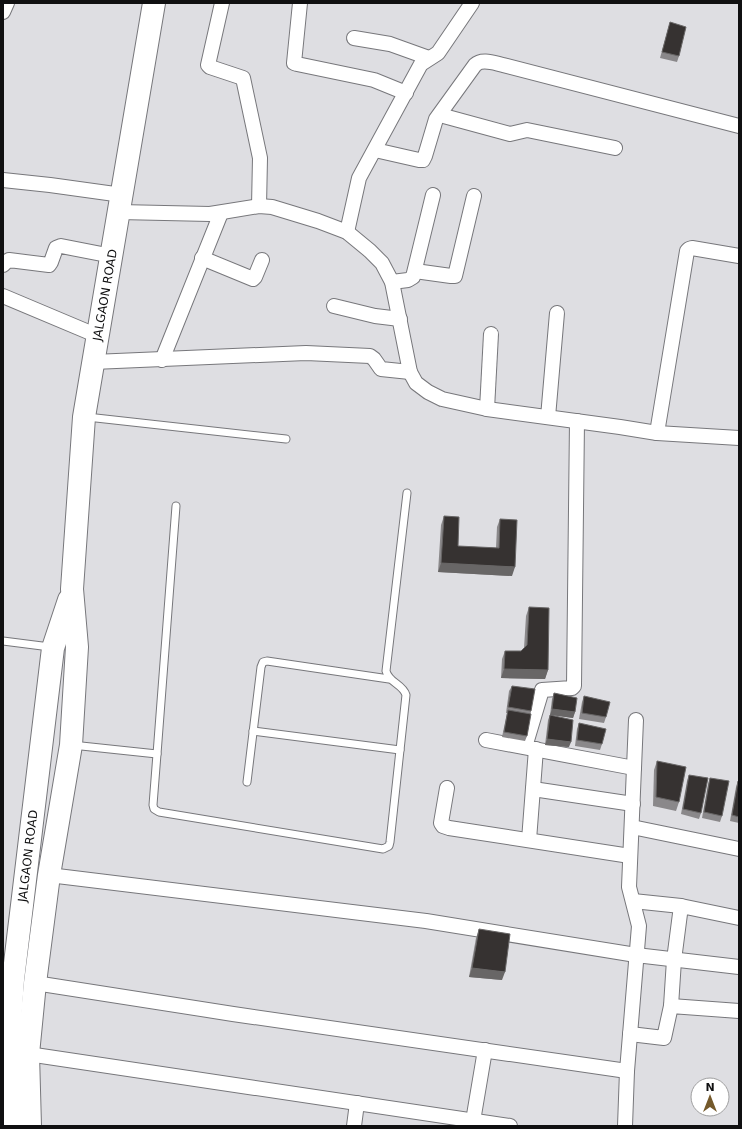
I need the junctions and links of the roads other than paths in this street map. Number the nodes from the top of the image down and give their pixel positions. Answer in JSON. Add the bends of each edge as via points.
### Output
{"nodes":[{"id":1,"x":7,"y":3,"type":"edge"},
{"id":2,"x":154,"y":3,"type":"edge"},
{"id":3,"x":222,"y":3,"type":"edge"},
{"id":4,"x":300,"y":3,"type":"edge"},
{"id":5,"x":472,"y":3,"type":"edge"},
{"id":6,"x":3,"y":12,"type":"edge"},
{"id":7,"x":354,"y":38,"type":"dead end"},
{"id":8,"x":429,"y":58,"type":"junction"},
{"id":9,"x":406,"y":92,"type":"junction"},
{"id":10,"x":440,"y":115,"type":"junction"},
{"id":11,"x":739,"y":126,"type":"edge"},
{"id":12,"x":615,"y":148,"type":"dead end"},
{"id":13,"x":375,"y":150,"type":"junction"},
{"id":14,"x":3,"y":180,"type":"edge"},
{"id":15,"x":433,"y":194,"type":"dead end"},
{"id":16,"x":474,"y":196,"type":"dead end"},
{"id":17,"x":120,"y":203,"type":"junction"},
{"id":18,"x":259,"y":206,"type":"junction"},
{"id":19,"x":221,"y":213,"type":"junction"},
{"id":20,"x":347,"y":232,"type":"junction"},
{"id":21,"x":112,"y":256,"type":"junction"},
{"id":22,"x":739,"y":256,"type":"edge"},
{"id":23,"x":202,"y":258,"type":"junction"},
{"id":24,"x":262,"y":260,"type":"dead end"},
{"id":25,"x":3,"y":265,"type":"edge"},
{"id":26,"x":415,"y":271,"type":"junction"},
{"id":27,"x":392,"y":282,"type":"junction"},
{"id":28,"x":3,"y":296,"type":"edge"},
{"id":29,"x":334,"y":306,"type":"dead end"},
{"id":30,"x":557,"y":313,"type":"dead end"},
{"id":31,"x":400,"y":319,"type":"junction"},
{"id":32,"x":491,"y":334,"type":"dead end"},
{"id":33,"x":98,"y":336,"type":"junction"},
{"id":34,"x":162,"y":360,"type":"junction"},
{"id":35,"x":93,"y":362,"type":"junction"},
{"id":36,"x":410,"y":372,"type":"junction"},
{"id":37,"x":487,"y":409,"type":"junction"},
{"id":38,"x":84,"y":417,"type":"junction"},
{"id":39,"x":548,"y":417,"type":"junction"},
{"id":40,"x":577,"y":421,"type":"junction"},
{"id":41,"x":657,"y":433,"type":"junction"},
{"id":42,"x":739,"y":438,"type":"edge"},
{"id":43,"x":286,"y":439,"type":"dead end"},
{"id":44,"x":407,"y":493,"type":"dead end"},
{"id":45,"x":176,"y":506,"type":"dead end"},
{"id":46,"x":72,"y":589,"type":"junction"},
{"id":47,"x":3,"y":641,"type":"edge"},
{"id":48,"x":54,"y":648,"type":"junction"},
{"id":49,"x":389,"y":678,"type":"junction"},
{"id":50,"x":636,"y":720,"type":"dead end"},
{"id":51,"x":253,"y":731,"type":"junction"},
{"id":52,"x":486,"y":740,"type":"dead end"},
{"id":53,"x":71,"y":745,"type":"junction"},
{"id":54,"x":531,"y":748,"type":"junction"},
{"id":55,"x":400,"y":750,"type":"junction"},
{"id":56,"x":157,"y":754,"type":"junction"},
{"id":57,"x":634,"y":768,"type":"junction"},
{"id":58,"x":247,"y":782,"type":"dead end"},
{"id":59,"x":447,"y":788,"type":"dead end"},
{"id":60,"x":533,"y":789,"type":"junction"},
{"id":61,"x":633,"y":804,"type":"junction"},
{"id":62,"x":632,"y":827,"type":"junction"},
{"id":63,"x":529,"y":840,"type":"junction"},
{"id":64,"x":739,"y":849,"type":"edge"},
{"id":65,"x":630,"y":856,"type":"junction"},
{"id":66,"x":49,"y":875,"type":"junction"},
{"id":67,"x":633,"y":901,"type":"junction"},
{"id":68,"x":681,"y":906,"type":"junction"},
{"id":69,"x":739,"y":918,"type":"edge"},
{"id":70,"x":636,"y":955,"type":"junction"},
{"id":71,"x":674,"y":960,"type":"junction"},
{"id":72,"x":739,"y":967,"type":"edge"},
{"id":73,"x":35,"y":983,"type":"junction"},
{"id":74,"x":671,"y":1006,"type":"junction"},
{"id":75,"x":739,"y":1012,"type":"edge"},
{"id":76,"x":630,"y":1034,"type":"junction"},
{"id":77,"x":485,"y":1050,"type":"junction"},
{"id":78,"x":28,"y":1054,"type":"junction"},
{"id":79,"x":627,"y":1071,"type":"junction"},
{"id":80,"x":357,"y":1103,"type":"junction"},
{"id":81,"x":473,"y":1121,"type":"junction"},
{"id":82,"x":12,"y":1126,"type":"edge"},
{"id":83,"x":30,"y":1126,"type":"edge"},
{"id":84,"x":354,"y":1126,"type":"edge"},
{"id":85,"x":510,"y":1126,"type":"edge"},
{"id":86,"x":625,"y":1126,"type":"edge"}],
"edges":[{"from":1,"to":6,"type":"street"},
{"from":2,"to":17,"type":"highway","name":"JALGAON ROAD"},
{"from":3,"to":18,"type":"street","via":[[208,65],[243,78],[260,158]]},
{"from":4,"to":9,"type":"street","via":[[294,63],[374,80]]},
{"from":5,"to":8,"type":"street","via":[[438,53]]},
{"from":7,"to":8,"type":"street","via":[[390,44]]},
{"from":8,"to":9,"type":"street","via":[[421,64]]},
{"from":9,"to":13,"type":"street"},
{"from":10,"to":11,"type":"street","via":[[475,65],[483,61]]},
{"from":10,"to":12,"type":"street","via":[[510,134],[527,130]]},
{"from":10,"to":13,"type":"street","via":[[423,160]]},
{"from":13,"to":20,"type":"street","via":[[359,178]]},
{"from":14,"to":17,"type":"street","via":[[50,185]]},
{"from":15,"to":26,"type":"street"},
{"from":16,"to":26,"type":"street","via":[[455,276]]},
{"from":17,"to":19,"type":"street","via":[[210,214]]},
{"from":17,"to":21,"type":"highway","name":"JALGAON ROAD"},
{"from":18,"to":19,"type":"street"},
{"from":18,"to":20,"type":"street","via":[[272,207]]},
{"from":19,"to":23,"type":"street"},
{"from":20,"to":27,"type":"street","via":[[382,263]]},
{"from":21,"to":25,"type":"street","via":[[58,246],[49,265],[9,260]]},
{"from":21,"to":33,"type":"highway","name":"JALGAON ROAD"},
{"from":22,"to":41,"type":"street","via":[[692,248],[687,251]]},
{"from":23,"to":24,"type":"street","via":[[253,279]]},
{"from":23,"to":34,"type":"street"},
{"from":26,"to":27,"type":"street","via":[[412,279]]},
{"from":27,"to":31,"type":"street"},
{"from":28,"to":33,"type":"street"},
{"from":29,"to":31,"type":"street"},
{"from":30,"to":39,"type":"street"},
{"from":31,"to":36,"type":"street"},
{"from":32,"to":37,"type":"street"},
{"from":33,"to":35,"type":"highway","name":"JALGAON ROAD"},
{"from":34,"to":35,"type":"street"},
{"from":34,"to":36,"type":"street","via":[[315,353],[370,356],[381,369]]},
{"from":35,"to":38,"type":"highway","name":"JALGAON ROAD"},
{"from":36,"to":37,"type":"street","via":[[416,383],[442,399]]},
{"from":37,"to":39,"type":"street"},
{"from":38,"to":43,"type":"lane"},
{"from":38,"to":46,"type":"highway","name":"JALGAON ROAD"},
{"from":39,"to":40,"type":"street"},
{"from":40,"to":41,"type":"street"},
{"from":40,"to":54,"type":"street","via":[[574,686],[542,690]]},
{"from":41,"to":42,"type":"street"},
{"from":44,"to":49,"type":"lane","via":[[386,671]]},
{"from":45,"to":56,"type":"lane"},
{"from":46,"to":48,"type":"highway","name":"JALGAON ROAD"},
{"from":46,"to":53,"type":"highway","name":"JALGAON ROAD","via":[[77,647]]},
{"from":47,"to":48,"type":"lane"},
{"from":48,"to":82,"type":"highway","name":"JALGAON ROAD","via":[[13,980],[8,1051]]},
{"from":49,"to":51,"type":"lane","via":[[263,662]]},
{"from":49,"to":55,"type":"lane","via":[[402,688],[406,695]]},
{"from":50,"to":57,"type":"street"},
{"from":51,"to":55,"type":"lane"},
{"from":51,"to":58,"type":"lane"},
{"from":52,"to":54,"type":"street"},
{"from":53,"to":56,"type":"lane"},
{"from":53,"to":66,"type":"highway","name":"JALGAON ROAD"},
{"from":54,"to":57,"type":"street"},
{"from":54,"to":60,"type":"street"},
{"from":55,"to":56,"type":"lane","via":[[390,842],[389,846],[383,849],[159,812],[153,805]]},
{"from":57,"to":61,"type":"street"},
{"from":59,"to":63,"type":"street","via":[[441,823],[443,826]]},
{"from":60,"to":61,"type":"street"},
{"from":60,"to":63,"type":"street"},
{"from":61,"to":62,"type":"street"},
{"from":62,"to":64,"type":"street"},
{"from":62,"to":65,"type":"street"},
{"from":63,"to":65,"type":"street"},
{"from":65,"to":67,"type":"street","via":[[629,887]]},
{"from":66,"to":70,"type":"street","via":[[426,921]]},
{"from":66,"to":73,"type":"highway","name":"JALGAON ROAD"},
{"from":67,"to":68,"type":"street"},
{"from":67,"to":70,"type":"street","via":[[639,926]]},
{"from":68,"to":69,"type":"street"},
{"from":68,"to":71,"type":"street"},
{"from":70,"to":71,"type":"street"},
{"from":70,"to":76,"type":"street"},
{"from":71,"to":72,"type":"street"},
{"from":71,"to":74,"type":"street"},
{"from":73,"to":77,"type":"street"},
{"from":73,"to":78,"type":"highway","name":"JALGAON ROAD"},
{"from":74,"to":75,"type":"street"},
{"from":74,"to":76,"type":"street","via":[[664,1038]]},
{"from":76,"to":79,"type":"street"},
{"from":77,"to":79,"type":"street"},
{"from":77,"to":81,"type":"street"},
{"from":78,"to":80,"type":"street"},
{"from":78,"to":83,"type":"highway","name":"JALGAON ROAD"},
{"from":79,"to":86,"type":"street"},
{"from":80,"to":81,"type":"street"},
{"from":80,"to":84,"type":"street"},
{"from":81,"to":85,"type":"street"}]}
